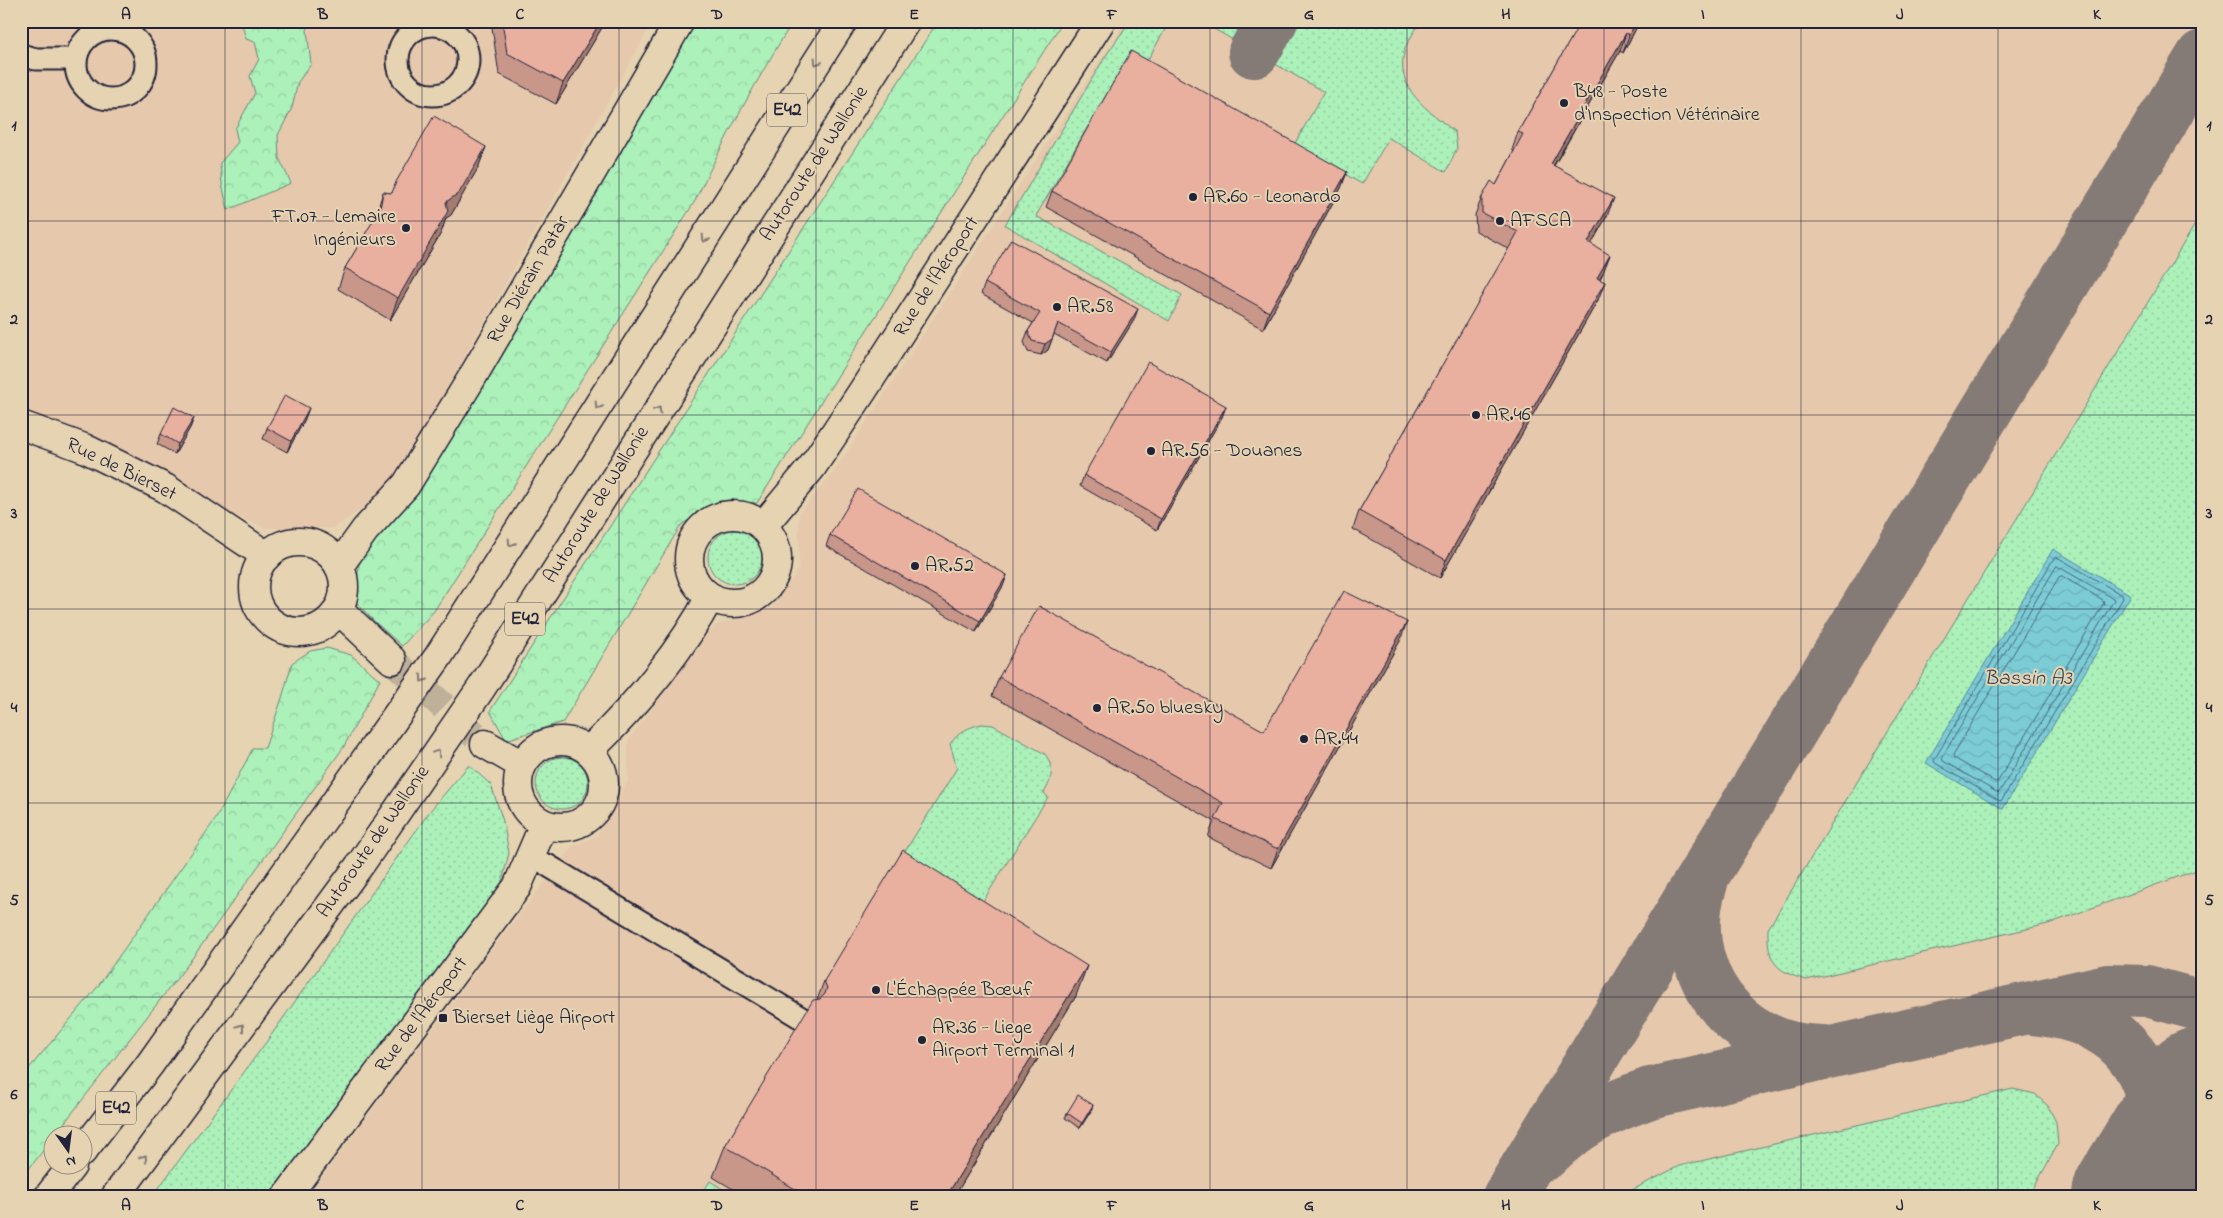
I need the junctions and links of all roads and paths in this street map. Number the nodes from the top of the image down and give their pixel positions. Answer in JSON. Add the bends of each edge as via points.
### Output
{"nodes":[{"id":1,"x":680,"y":21,"type":"edge"},
{"id":2,"x":843,"y":21,"type":"edge"},
{"id":3,"x":906,"y":21,"type":"edge"},
{"id":4,"x":1101,"y":21,"type":"edge"},
{"id":5,"x":21,"y":55,"type":"edge"},
{"id":6,"x":75,"y":59,"type":"dead end"},
{"id":7,"x":21,"y":425,"type":"edge"},
{"id":8,"x":763,"y":526,"type":"junction"},
{"id":9,"x":365,"y":530,"type":"junction"},
{"id":10,"x":317,"y":546,"type":"junction"},
{"id":11,"x":266,"y":556,"type":"junction"},
{"id":12,"x":339,"y":566,"type":"junction"},
{"id":13,"x":710,"y":597,"type":"junction"},
{"id":14,"x":338,"y":610,"type":"junction"},
{"id":15,"x":392,"y":660,"type":"tunnel mouth"},
{"id":16,"x":485,"y":744,"type":"tunnel mouth"},
{"id":17,"x":590,"y":751,"type":"junction"},
{"id":18,"x":522,"y":764,"type":"junction"},
{"id":19,"x":544,"y":824,"type":"junction"},
{"id":20,"x":547,"y":865,"type":"dead end"},
{"id":21,"x":803,"y":1019,"type":"edge"},
{"id":22,"x":92,"y":1139,"type":"edge"},
{"id":23,"x":64,"y":1176,"type":"edge"},
{"id":24,"x":48,"y":1197,"type":"edge"},
{"id":25,"x":115,"y":1197,"type":"edge"},
{"id":26,"x":286,"y":1197,"type":"edge"}],
"edges":[{"from":1,"to":9,"type":"main road","name":"Rue Diérain Patar","via":[[411,477]]},
{"from":2,"to":22,"type":"main road","number":"E42","one_way":true,"via":[[438,657],[156,1056]]},
{"from":25,"to":3,"type":"main road","name":"Autoroute de Wallonie","number":"E42","one_way":true,"via":[[362,862],[482,687]]},
{"from":4,"to":8,"type":"main road","name":"Rue de l'Aéroport","via":[[857,400],[812,467]]},
{"from":5,"to":6,"type":"street","via":[[36,59]]},
{"from":7,"to":11,"type":"main road","name":"Rue de Bierset","via":[[84,448],[165,488]]},
{"from":8,"to":13,"type":"main road","via":[[777,552],[772,580],[755,597],[744,602],[732,603]]},
{"from":8,"to":13,"type":"main road","via":[[749,518],[733,515],[717,518],[703,526],[693,540],[689,555],[690,571],[698,586]]},
{"from":9,"to":10,"type":"main road"},
{"from":9,"to":12,"type":"main road","name":"Rue Diérain Patar"},
{"from":10,"to":11,"type":"main road","via":[[290,543]]},
{"from":10,"to":12,"type":"main road"},
{"from":11,"to":14,"type":"main road","via":[[257,571],[254,589],[258,606],[268,621],[284,630],[315,630]]},
{"from":12,"to":14,"type":"main road","via":[[344,579],[344,595]]},
{"from":13,"to":17,"type":"main road","via":[[693,628],[632,708]]},
{"from":14,"to":15,"type":"main road"},
{"from":16,"to":18,"type":"main road"},
{"from":17,"to":18,"type":"main road","via":[[576,743],[560,741],[545,744],[531,752]]},
{"from":17,"to":19,"type":"main road","via":[[600,765],[604,782],[602,799],[593,814],[578,824],[562,828]]},
{"from":18,"to":19,"type":"main road","via":[[517,782],[520,799],[530,815]]},
{"from":19,"to":26,"type":"main road","name":"Rue de l'Aéroport","via":[[517,887]]},
{"from":20,"to":21,"type":"street"},
{"from":23,"to":24,"type":"main road"}]}
